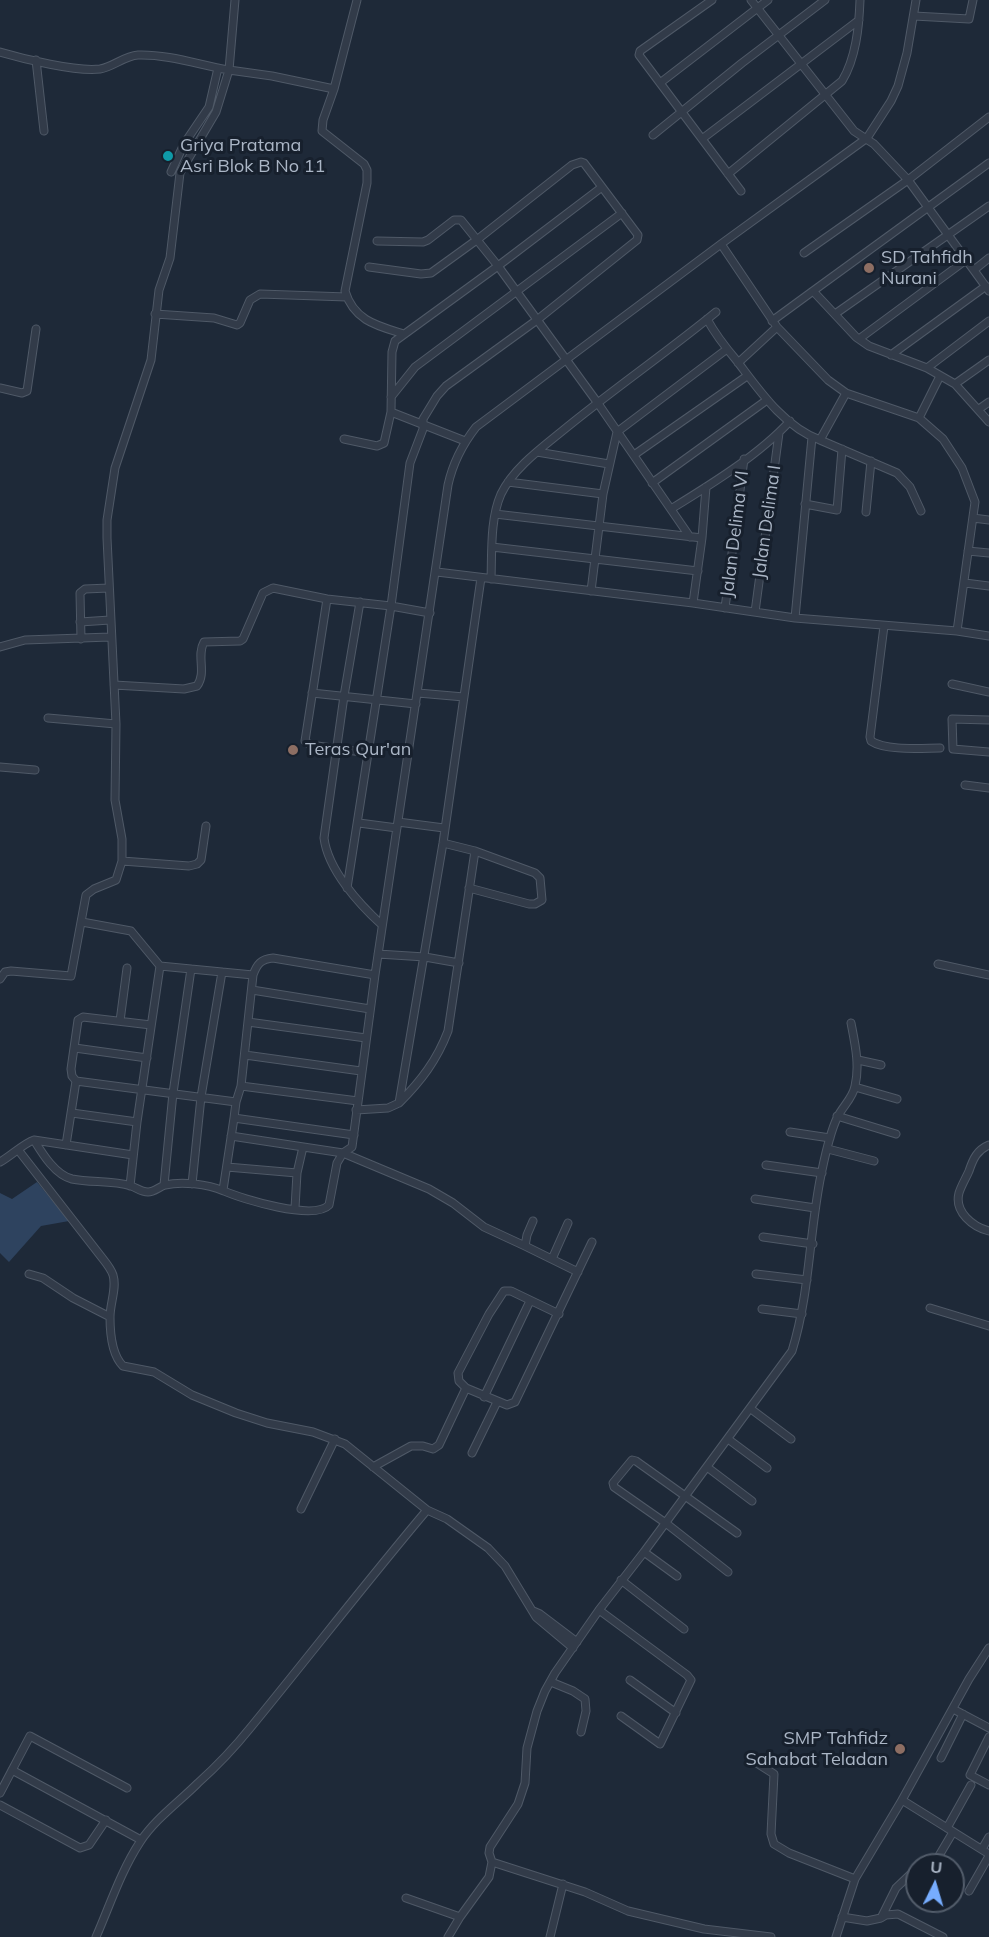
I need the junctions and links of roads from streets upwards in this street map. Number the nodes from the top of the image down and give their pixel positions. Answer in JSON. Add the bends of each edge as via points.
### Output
{"nodes":[{"id":1,"x":235,"y":0,"type":"edge"},
{"id":2,"x":357,"y":0,"type":"edge"},
{"id":3,"x":712,"y":0,"type":"edge"},
{"id":4,"x":751,"y":0,"type":"edge"},
{"id":5,"x":768,"y":0,"type":"edge"},
{"id":6,"x":825,"y":0,"type":"edge"},
{"id":7,"x":860,"y":0,"type":"edge"},
{"id":8,"x":916,"y":0,"type":"edge"},
{"id":9,"x":973,"y":0,"type":"edge"},
{"id":10,"x":755,"y":10,"type":"junction"},
{"id":11,"x":914,"y":16,"type":"junction"},
{"id":12,"x":859,"y":20,"type":"junction"},
{"id":13,"x":778,"y":35,"type":"junction"},
{"id":14,"x":0,"y":52,"type":"edge"},
{"id":15,"x":36,"y":60,"type":"junction"},
{"id":16,"x":802,"y":64,"type":"junction"},
{"id":17,"x":218,"y":68,"type":"junction"},
{"id":18,"x":229,"y":70,"type":"junction"},
{"id":19,"x":660,"y":83,"type":"junction"},
{"id":20,"x":334,"y":89,"type":"junction"},
{"id":21,"x":827,"y":95,"type":"junction"},
{"id":22,"x":681,"y":111,"type":"junction"},
{"id":23,"x":989,"y":117,"type":"edge"},
{"id":24,"x":44,"y":131,"type":"dead end"},
{"id":25,"x":653,"y":135,"type":"dead end"},
{"id":26,"x":867,"y":138,"type":"junction"},
{"id":27,"x":702,"y":139,"type":"junction"},
{"id":28,"x":989,"y":163,"type":"edge"},
{"id":29,"x":171,"y":172,"type":"dead end"},
{"id":30,"x":728,"y":174,"type":"junction"},
{"id":31,"x":908,"y":180,"type":"junction"},
{"id":32,"x":602,"y":187,"type":"junction"},
{"id":33,"x":741,"y":191,"type":"dead end"},
{"id":34,"x":989,"y":206,"type":"edge"},
{"id":35,"x":927,"y":207,"type":"junction"},
{"id":36,"x":622,"y":213,"type":"junction"},
{"id":37,"x":948,"y":236,"type":"junction"},
{"id":38,"x":478,"y":239,"type":"junction"},
{"id":39,"x":377,"y":241,"type":"dead end"},
{"id":40,"x":721,"y":244,"type":"junction"},
{"id":41,"x":804,"y":253,"type":"dead end"},
{"id":42,"x":989,"y":258,"type":"edge"},
{"id":43,"x":966,"y":260,"type":"junction"},
{"id":44,"x":498,"y":266,"type":"junction"},
{"id":45,"x":369,"y":267,"type":"dead end"},
{"id":46,"x":974,"y":270,"type":"junction"},
{"id":47,"x":987,"y":288,"type":"edge"},
{"id":48,"x":516,"y":291,"type":"junction"},
{"id":49,"x":813,"y":291,"type":"junction"},
{"id":50,"x":347,"y":297,"type":"junction"},
{"id":51,"x":716,"y":312,"type":"dead end"},
{"id":52,"x":155,"y":314,"type":"junction"},
{"id":53,"x":835,"y":314,"type":"junction"},
{"id":54,"x":707,"y":319,"type":"junction"},
{"id":55,"x":537,"y":320,"type":"junction"},
{"id":56,"x":989,"y":321,"type":"edge"},
{"id":57,"x":774,"y":324,"type":"junction"},
{"id":58,"x":36,"y":329,"type":"dead end"},
{"id":59,"x":404,"y":334,"type":"junction"},
{"id":60,"x":859,"y":339,"type":"junction"},
{"id":61,"x":727,"y":349,"type":"junction"},
{"id":62,"x":891,"y":355,"type":"junction"},
{"id":63,"x":567,"y":359,"type":"junction"},
{"id":64,"x":989,"y":360,"type":"edge"},
{"id":65,"x":738,"y":363,"type":"junction"},
{"id":66,"x":927,"y":368,"type":"junction"},
{"id":67,"x":940,"y":375,"type":"junction"},
{"id":68,"x":747,"y":376,"type":"junction"},
{"id":69,"x":955,"y":384,"type":"junction"},
{"id":70,"x":0,"y":388,"type":"edge"},
{"id":71,"x":846,"y":393,"type":"junction"},
{"id":72,"x":391,"y":398,"type":"junction"},
{"id":73,"x":767,"y":400,"type":"junction"},
{"id":74,"x":599,"y":401,"type":"junction"},
{"id":75,"x":989,"y":402,"type":"edge"},
{"id":76,"x":979,"y":409,"type":"junction"},
{"id":77,"x":391,"y":412,"type":"junction"},
{"id":78,"x":919,"y":418,"type":"junction"},
{"id":79,"x":790,"y":421,"type":"junction"},
{"id":80,"x":989,"y":422,"type":"edge"},
{"id":81,"x":423,"y":425,"type":"junction"},
{"id":82,"x":617,"y":432,"type":"junction"},
{"id":83,"x":779,"y":433,"type":"junction"},
{"id":84,"x":812,"y":437,"type":"junction"},
{"id":85,"x":344,"y":439,"type":"dead end"},
{"id":86,"x":820,"y":440,"type":"junction"},
{"id":87,"x":465,"y":441,"type":"junction"},
{"id":88,"x":842,"y":449,"type":"junction"},
{"id":89,"x":537,"y":452,"type":"junction"},
{"id":90,"x":634,"y":455,"type":"junction"},
{"id":91,"x":744,"y":459,"type":"junction"},
{"id":92,"x":872,"y":461,"type":"junction"},
{"id":93,"x":609,"y":464,"type":"junction"},
{"id":94,"x":508,"y":482,"type":"junction"},
{"id":95,"x":652,"y":483,"type":"junction"},
{"id":96,"x":706,"y":487,"type":"junction"},
{"id":97,"x":603,"y":494,"type":"junction"},
{"id":98,"x":805,"y":504,"type":"junction"},
{"id":99,"x":671,"y":509,"type":"junction"},
{"id":100,"x":921,"y":511,"type":"dead end"},
{"id":101,"x":866,"y":512,"type":"dead end"},
{"id":102,"x":495,"y":514,"type":"junction"},
{"id":103,"x":973,"y":518,"type":"junction"},
{"id":104,"x":989,"y":520,"type":"edge"},
{"id":105,"x":600,"y":527,"type":"junction"},
{"id":106,"x":690,"y":537,"type":"junction"},
{"id":107,"x":702,"y":538,"type":"junction"},
{"id":108,"x":492,"y":547,"type":"junction"},
{"id":109,"x":968,"y":551,"type":"junction"},
{"id":110,"x":989,"y":553,"type":"edge"},
{"id":111,"x":596,"y":560,"type":"junction"},
{"id":112,"x":698,"y":571,"type":"junction"},
{"id":113,"x":437,"y":572,"type":"junction"},
{"id":114,"x":481,"y":578,"type":"junction"},
{"id":115,"x":491,"y":579,"type":"junction"},
{"id":116,"x":965,"y":583,"type":"junction"},
{"id":117,"x":989,"y":586,"type":"edge"},
{"id":118,"x":109,"y":588,"type":"junction"},
{"id":119,"x":591,"y":591,"type":"junction"},
{"id":120,"x":327,"y":599,"type":"junction"},
{"id":121,"x":360,"y":602,"type":"junction"},
{"id":122,"x":693,"y":603,"type":"junction"},
{"id":123,"x":392,"y":606,"type":"junction"},
{"id":124,"x":725,"y":608,"type":"junction"},
{"id":125,"x":755,"y":612,"type":"junction"},
{"id":126,"x":430,"y":613,"type":"junction"},
{"id":127,"x":795,"y":618,"type":"junction"},
{"id":128,"x":110,"y":620,"type":"junction"},
{"id":129,"x":80,"y":622,"type":"junction"},
{"id":130,"x":884,"y":626,"type":"junction"},
{"id":131,"x":957,"y":631,"type":"junction"},
{"id":132,"x":989,"y":636,"type":"edge"},
{"id":133,"x":110,"y":637,"type":"junction"},
{"id":134,"x":81,"y":639,"type":"junction"},
{"id":135,"x":0,"y":647,"type":"edge"},
{"id":136,"x":952,"y":684,"type":"dead end"},
{"id":137,"x":114,"y":685,"type":"junction"},
{"id":138,"x":989,"y":692,"type":"edge"},
{"id":139,"x":312,"y":693,"type":"junction"},
{"id":140,"x":418,"y":693,"type":"junction"},
{"id":141,"x":344,"y":696,"type":"junction"},
{"id":142,"x":464,"y":698,"type":"junction"},
{"id":143,"x":377,"y":699,"type":"junction"},
{"id":144,"x":416,"y":704,"type":"junction"},
{"id":145,"x":48,"y":718,"type":"dead end"},
{"id":146,"x":989,"y":720,"type":"edge"},
{"id":147,"x":116,"y":724,"type":"junction"},
{"id":148,"x":940,"y":748,"type":"dead end"},
{"id":149,"x":337,"y":749,"type":"junction"},
{"id":150,"x":989,"y":752,"type":"edge"},
{"id":151,"x":369,"y":753,"type":"junction"},
{"id":152,"x":0,"y":767,"type":"edge"},
{"id":153,"x":36,"y":770,"type":"dead end"},
{"id":154,"x":965,"y":785,"type":"dead end"},
{"id":155,"x":989,"y":788,"type":"edge"},
{"id":156,"x":359,"y":823,"type":"junction"},
{"id":157,"x":398,"y":825,"type":"junction"},
{"id":158,"x":206,"y":826,"type":"dead end"},
{"id":159,"x":444,"y":828,"type":"junction"},
{"id":160,"x":443,"y":843,"type":"junction"},
{"id":161,"x":475,"y":850,"type":"junction"},
{"id":162,"x":122,"y":861,"type":"junction"},
{"id":163,"x":347,"y":888,"type":"junction"},
{"id":164,"x":469,"y":888,"type":"junction"},
{"id":165,"x":82,"y":921,"type":"junction"},
{"id":166,"x":382,"y":925,"type":"junction"},
{"id":167,"x":378,"y":954,"type":"junction"},
{"id":168,"x":425,"y":957,"type":"junction"},
{"id":169,"x":459,"y":963,"type":"junction"},
{"id":170,"x":938,"y":964,"type":"dead end"},
{"id":171,"x":160,"y":966,"type":"junction"},
{"id":172,"x":127,"y":968,"type":"dead end"},
{"id":173,"x":191,"y":969,"type":"junction"},
{"id":174,"x":222,"y":972,"type":"junction"},
{"id":175,"x":253,"y":975,"type":"junction"},
{"id":176,"x":375,"y":975,"type":"junction"},
{"id":177,"x":989,"y":975,"type":"edge"},
{"id":178,"x":0,"y":979,"type":"edge"},
{"id":179,"x":252,"y":990,"type":"junction"},
{"id":180,"x":370,"y":1009,"type":"junction"},
{"id":181,"x":120,"y":1021,"type":"junction"},
{"id":182,"x":248,"y":1022,"type":"junction"},
{"id":183,"x":851,"y":1023,"type":"dead end"},
{"id":184,"x":151,"y":1025,"type":"junction"},
{"id":185,"x":366,"y":1038,"type":"junction"},
{"id":186,"x":75,"y":1048,"type":"junction"},
{"id":187,"x":245,"y":1054,"type":"junction"},
{"id":188,"x":147,"y":1058,"type":"junction"},
{"id":189,"x":858,"y":1060,"type":"junction"},
{"id":190,"x":881,"y":1065,"type":"dead end"},
{"id":191,"x":361,"y":1071,"type":"junction"},
{"id":192,"x":76,"y":1081,"type":"junction"},
{"id":193,"x":241,"y":1086,"type":"junction"},
{"id":194,"x":855,"y":1088,"type":"junction"},
{"id":195,"x":142,"y":1089,"type":"junction"},
{"id":196,"x":173,"y":1093,"type":"junction"},
{"id":197,"x":201,"y":1097,"type":"junction"},
{"id":198,"x":897,"y":1099,"type":"dead end"},
{"id":199,"x":358,"y":1101,"type":"junction"},
{"id":200,"x":236,"y":1102,"type":"junction"},
{"id":201,"x":399,"y":1103,"type":"junction"},
{"id":202,"x":356,"y":1110,"type":"junction"},
{"id":203,"x":72,"y":1113,"type":"junction"},
{"id":204,"x":837,"y":1116,"type":"junction"},
{"id":205,"x":234,"y":1118,"type":"junction"},
{"id":206,"x":137,"y":1122,"type":"junction"},
{"id":207,"x":790,"y":1132,"type":"dead end"},
{"id":208,"x":896,"y":1134,"type":"dead end"},
{"id":209,"x":354,"y":1135,"type":"junction"},
{"id":210,"x":231,"y":1136,"type":"junction"},
{"id":211,"x":830,"y":1138,"type":"junction"},
{"id":212,"x":34,"y":1140,"type":"junction"},
{"id":213,"x":66,"y":1145,"type":"junction"},
{"id":214,"x":989,"y":1145,"type":"edge"},
{"id":215,"x":303,"y":1147,"type":"junction"},
{"id":216,"x":828,"y":1149,"type":"junction"},
{"id":217,"x":19,"y":1150,"type":"junction"},
{"id":218,"x":343,"y":1153,"type":"junction"},
{"id":219,"x":133,"y":1155,"type":"junction"},
{"id":220,"x":874,"y":1161,"type":"dead end"},
{"id":221,"x":0,"y":1162,"type":"edge"},
{"id":222,"x":766,"y":1165,"type":"dead end"},
{"id":223,"x":227,"y":1167,"type":"junction"},
{"id":224,"x":297,"y":1173,"type":"junction"},
{"id":225,"x":822,"y":1173,"type":"junction"},
{"id":226,"x":192,"y":1184,"type":"junction"},
{"id":227,"x":164,"y":1185,"type":"junction"},
{"id":228,"x":130,"y":1186,"type":"junction"},
{"id":229,"x":223,"y":1190,"type":"junction"},
{"id":230,"x":755,"y":1199,"type":"dead end"},
{"id":231,"x":295,"y":1208,"type":"junction"},
{"id":232,"x":815,"y":1208,"type":"junction"},
{"id":233,"x":533,"y":1221,"type":"dead end"},
{"id":234,"x":568,"y":1223,"type":"dead end"},
{"id":235,"x":989,"y":1232,"type":"edge"},
{"id":236,"x":763,"y":1237,"type":"dead end"},
{"id":237,"x":592,"y":1242,"type":"dead end"},
{"id":238,"x":813,"y":1244,"type":"junction"},
{"id":239,"x":525,"y":1246,"type":"junction"},
{"id":240,"x":552,"y":1259,"type":"junction"},
{"id":241,"x":578,"y":1272,"type":"junction"},
{"id":242,"x":29,"y":1274,"type":"dead end"},
{"id":243,"x":756,"y":1274,"type":"dead end"},
{"id":244,"x":807,"y":1281,"type":"junction"},
{"id":245,"x":530,"y":1301,"type":"junction"},
{"id":246,"x":930,"y":1308,"type":"dead end"},
{"id":247,"x":762,"y":1309,"type":"dead end"},
{"id":248,"x":559,"y":1314,"type":"junction"},
{"id":249,"x":802,"y":1314,"type":"junction"},
{"id":250,"x":110,"y":1317,"type":"junction"},
{"id":251,"x":989,"y":1326,"type":"edge"},
{"id":252,"x":466,"y":1388,"type":"junction"},
{"id":253,"x":484,"y":1397,"type":"junction"},
{"id":254,"x":497,"y":1402,"type":"junction"},
{"id":255,"x":751,"y":1409,"type":"junction"},
{"id":256,"x":728,"y":1438,"type":"junction"},
{"id":257,"x":335,"y":1439,"type":"junction"},
{"id":258,"x":792,"y":1439,"type":"dead end"},
{"id":259,"x":472,"y":1453,"type":"dead end"},
{"id":260,"x":373,"y":1467,"type":"junction"},
{"id":261,"x":707,"y":1467,"type":"junction"},
{"id":262,"x":767,"y":1468,"type":"dead end"},
{"id":263,"x":686,"y":1496,"type":"junction"},
{"id":264,"x":752,"y":1501,"type":"dead end"},
{"id":265,"x":301,"y":1509,"type":"dead end"},
{"id":266,"x":427,"y":1510,"type":"junction"},
{"id":267,"x":666,"y":1523,"type":"junction"},
{"id":268,"x":737,"y":1533,"type":"dead end"},
{"id":269,"x":644,"y":1552,"type":"junction"},
{"id":270,"x":728,"y":1572,"type":"dead end"},
{"id":271,"x":677,"y":1576,"type":"dead end"},
{"id":272,"x":621,"y":1581,"type":"junction"},
{"id":273,"x":599,"y":1610,"type":"junction"},
{"id":274,"x":684,"y":1629,"type":"dead end"},
{"id":275,"x":575,"y":1645,"type":"junction"},
{"id":276,"x":988,"y":1650,"type":"edge"},
{"id":277,"x":630,"y":1680,"type":"dead end"},
{"id":278,"x":550,"y":1682,"type":"junction"},
{"id":279,"x":953,"y":1708,"type":"junction"},
{"id":280,"x":676,"y":1713,"type":"junction"},
{"id":281,"x":963,"y":1714,"type":"junction"},
{"id":282,"x":621,"y":1716,"type":"dead end"},
{"id":283,"x":989,"y":1728,"type":"edge"},
{"id":284,"x":581,"y":1732,"type":"dead end"},
{"id":285,"x":989,"y":1737,"type":"edge"},
{"id":286,"x":987,"y":1747,"type":"edge"},
{"id":287,"x":941,"y":1758,"type":"dead end"},
{"id":288,"x":755,"y":1762,"type":"dead end"},
{"id":289,"x":12,"y":1770,"type":"junction"},
{"id":290,"x":971,"y":1785,"type":"dead end"},
{"id":291,"x":989,"y":1785,"type":"edge"},
{"id":292,"x":127,"y":1788,"type":"dead end"},
{"id":293,"x":0,"y":1793,"type":"edge"},
{"id":294,"x":902,"y":1800,"type":"junction"},
{"id":295,"x":0,"y":1804,"type":"edge"},
{"id":296,"x":106,"y":1820,"type":"junction"},
{"id":297,"x":950,"y":1830,"type":"junction"},
{"id":298,"x":989,"y":1837,"type":"edge"},
{"id":299,"x":141,"y":1840,"type":"junction"},
{"id":300,"x":982,"y":1849,"type":"junction"},
{"id":301,"x":940,"y":1853,"type":"edge"},
{"id":302,"x":989,"y":1855,"type":"edge"},
{"id":303,"x":492,"y":1862,"type":"junction"},
{"id":304,"x":855,"y":1879,"type":"junction"},
{"id":305,"x":905,"y":1880,"type":"edge"},
{"id":306,"x":563,"y":1884,"type":"junction"},
{"id":307,"x":969,"y":1891,"type":"dead end"},
{"id":308,"x":406,"y":1898,"type":"dead end"},
{"id":309,"x":460,"y":1917,"type":"junction"},
{"id":310,"x":842,"y":1917,"type":"junction"},
{"id":311,"x":881,"y":1918,"type":"junction"},
{"id":312,"x":96,"y":1937,"type":"edge"},
{"id":313,"x":448,"y":1937,"type":"edge"},
{"id":314,"x":550,"y":1937,"type":"edge"},
{"id":315,"x":771,"y":1937,"type":"edge"},
{"id":316,"x":836,"y":1937,"type":"edge"},
{"id":317,"x":943,"y":1937,"type":"edge"}],
"edges":[{"from":1,"to":18,"type":"street"},
{"from":2,"to":20,"type":"street"},
{"from":3,"to":19,"type":"street","via":[[640,51],[639,57]]},
{"from":4,"to":10,"type":"street"},
{"from":5,"to":10,"type":"street"},
{"from":6,"to":13,"type":"street"},
{"from":7,"to":12,"type":"street"},
{"from":8,"to":11,"type":"street"},
{"from":9,"to":11,"type":"street","via":[[969,20]]},
{"from":10,"to":13,"type":"street"},
{"from":10,"to":19,"type":"street"},
{"from":11,"to":26,"type":"street","via":[[898,86]]},
{"from":12,"to":16,"type":"street"},
{"from":12,"to":21,"type":"street","via":[[848,73]]},
{"from":13,"to":16,"type":"street"},
{"from":13,"to":22,"type":"street"},
{"from":14,"to":15,"type":"street"},
{"from":15,"to":17,"type":"street","via":[[96,69],[130,56],[146,56]]},
{"from":15,"to":24,"type":"street"},
{"from":16,"to":21,"type":"street"},
{"from":16,"to":27,"type":"street"},
{"from":17,"to":18,"type":"street"},
{"from":17,"to":29,"type":"street","via":[[208,107]]},
{"from":18,"to":20,"type":"street"},
{"from":18,"to":52,"type":"street","via":[[216,112],[180,173],[170,258]]},
{"from":19,"to":22,"type":"street"},
{"from":20,"to":50,"type":"street","via":[[322,131],[367,170]]},
{"from":21,"to":26,"type":"street","via":[[854,131]]},
{"from":21,"to":30,"type":"street"},
{"from":22,"to":25,"type":"street"},
{"from":22,"to":27,"type":"street"},
{"from":23,"to":31,"type":"street"},
{"from":26,"to":31,"type":"street"},
{"from":26,"to":40,"type":"street"},
{"from":27,"to":30,"type":"street"},
{"from":28,"to":35,"type":"street"},
{"from":30,"to":33,"type":"street"},
{"from":31,"to":35,"type":"street"},
{"from":31,"to":41,"type":"street"},
{"from":32,"to":36,"type":"street"},
{"from":32,"to":38,"type":"street","via":[[584,163],[578,162]]},
{"from":32,"to":44,"type":"street"},
{"from":34,"to":37,"type":"street"},
{"from":35,"to":37,"type":"street"},
{"from":35,"to":49,"type":"street"},
{"from":36,"to":48,"type":"street"},
{"from":36,"to":55,"type":"street","via":[[637,231],[637,240]]},
{"from":37,"to":43,"type":"street"},
{"from":37,"to":53,"type":"street"},
{"from":38,"to":39,"type":"street","via":[[458,218],[423,242]]},
{"from":38,"to":44,"type":"street"},
{"from":38,"to":45,"type":"street","via":[[431,273]]},
{"from":40,"to":57,"type":"street"},
{"from":40,"to":63,"type":"street"},
{"from":42,"to":46,"type":"street"},
{"from":43,"to":46,"type":"street"},
{"from":43,"to":60,"type":"street"},
{"from":44,"to":48,"type":"street"},
{"from":44,"to":59,"type":"street"},
{"from":46,"to":47,"type":"street"},
{"from":47,"to":62,"type":"street"},
{"from":48,"to":55,"type":"street"},
{"from":48,"to":72,"type":"street","via":[[415,367]]},
{"from":49,"to":53,"type":"street"},
{"from":49,"to":57,"type":"street"},
{"from":50,"to":52,"type":"street","via":[[260,294],[250,300],[237,326],[214,318]]},
{"from":50,"to":59,"type":"street","via":[[366,321]]},
{"from":51,"to":54,"type":"street"},
{"from":52,"to":118,"type":"street","via":[[149,370],[115,468],[107,520]]},
{"from":53,"to":60,"type":"street"},
{"from":54,"to":61,"type":"street"},
{"from":54,"to":74,"type":"street"},
{"from":55,"to":63,"type":"street"},
{"from":55,"to":81,"type":"street","via":[[441,391]]},
{"from":56,"to":66,"type":"street"},
{"from":57,"to":65,"type":"street"},
{"from":57,"to":71,"type":"street","via":[[828,380]]},
{"from":58,"to":70,"type":"street","via":[[27,391]]},
{"from":59,"to":72,"type":"street","via":[[393,346]]},
{"from":60,"to":62,"type":"street"},
{"from":61,"to":65,"type":"street"},
{"from":61,"to":82,"type":"street"},
{"from":62,"to":66,"type":"street"},
{"from":63,"to":74,"type":"street"},
{"from":63,"to":87,"type":"street","via":[[476,427]]},
{"from":64,"to":69,"type":"street"},
{"from":65,"to":68,"type":"street"},
{"from":66,"to":67,"type":"street"},
{"from":67,"to":69,"type":"street"},
{"from":67,"to":78,"type":"street"},
{"from":68,"to":73,"type":"street"},
{"from":68,"to":90,"type":"street"},
{"from":69,"to":76,"type":"street"},
{"from":71,"to":78,"type":"street"},
{"from":71,"to":86,"type":"street"},
{"from":72,"to":77,"type":"street"},
{"from":73,"to":79,"type":"street"},
{"from":73,"to":95,"type":"street"},
{"from":74,"to":82,"type":"street"},
{"from":74,"to":89,"type":"street"},
{"from":75,"to":76,"type":"street"},
{"from":76,"to":80,"type":"street"},
{"from":77,"to":81,"type":"street"},
{"from":77,"to":85,"type":"street","via":[[384,444]]},
{"from":78,"to":103,"type":"street","via":[[943,439],[962,468],[975,502]]},
{"from":79,"to":83,"type":"street"},
{"from":79,"to":84,"type":"street"},
{"from":81,"to":87,"type":"street"},
{"from":81,"to":123,"type":"street","via":[[410,463]]},
{"from":82,"to":90,"type":"street"},
{"from":82,"to":93,"type":"street"},
{"from":83,"to":91,"type":"street"},
{"from":83,"to":125,"type":"street","name":"Jalan Delima I"},
{"from":84,"to":86,"type":"street"},
{"from":84,"to":98,"type":"street"},
{"from":86,"to":88,"type":"street"},
{"from":87,"to":113,"type":"street","via":[[452,468]]},
{"from":88,"to":92,"type":"street"},
{"from":88,"to":98,"type":"street","via":[[837,510]]},
{"from":89,"to":93,"type":"street"},
{"from":89,"to":94,"type":"street"},
{"from":90,"to":95,"type":"street"},
{"from":91,"to":96,"type":"street"},
{"from":91,"to":124,"type":"street","name":"Jalan Delima VI"},
{"from":92,"to":100,"type":"street","via":[[903,477]]},
{"from":92,"to":101,"type":"street"},
{"from":93,"to":97,"type":"street"},
{"from":94,"to":97,"type":"street"},
{"from":94,"to":102,"type":"street"},
{"from":95,"to":99,"type":"street"},
{"from":96,"to":99,"type":"street"},
{"from":96,"to":107,"type":"street"},
{"from":97,"to":105,"type":"street"},
{"from":98,"to":127,"type":"street"},
{"from":99,"to":106,"type":"street"},
{"from":102,"to":105,"type":"street"},
{"from":102,"to":108,"type":"street"},
{"from":103,"to":104,"type":"street"},
{"from":103,"to":109,"type":"street"},
{"from":105,"to":106,"type":"street"},
{"from":105,"to":111,"type":"street"},
{"from":106,"to":107,"type":"street"},
{"from":107,"to":112,"type":"street"},
{"from":108,"to":111,"type":"street"},
{"from":108,"to":115,"type":"street"},
{"from":109,"to":110,"type":"street"},
{"from":109,"to":116,"type":"street"},
{"from":111,"to":112,"type":"street"},
{"from":111,"to":119,"type":"street"},
{"from":112,"to":122,"type":"street"},
{"from":113,"to":114,"type":"street"},
{"from":113,"to":126,"type":"street"},
{"from":114,"to":115,"type":"street"},
{"from":114,"to":142,"type":"street"},
{"from":115,"to":119,"type":"street"},
{"from":116,"to":117,"type":"street"},
{"from":116,"to":131,"type":"street"},
{"from":118,"to":128,"type":"street"},
{"from":118,"to":129,"type":"street","via":[[81,591]]},
{"from":119,"to":122,"type":"street"},
{"from":120,"to":121,"type":"street"},
{"from":120,"to":137,"type":"street","via":[[273,588],[263,593],[243,639],[204,642],[202,675],[199,685],[193,688]]},
{"from":120,"to":139,"type":"street"},
{"from":121,"to":123,"type":"street"},
{"from":121,"to":141,"type":"street"},
{"from":122,"to":124,"type":"street"},
{"from":123,"to":126,"type":"street"},
{"from":123,"to":143,"type":"street"},
{"from":124,"to":125,"type":"street"},
{"from":125,"to":127,"type":"street"},
{"from":126,"to":140,"type":"street"},
{"from":127,"to":130,"type":"street"},
{"from":128,"to":129,"type":"street"},
{"from":128,"to":133,"type":"street"},
{"from":129,"to":134,"type":"street"},
{"from":130,"to":131,"type":"street"},
{"from":130,"to":148,"type":"street","via":[[871,741]]},
{"from":131,"to":132,"type":"street"},
{"from":133,"to":134,"type":"street"},
{"from":133,"to":137,"type":"street"},
{"from":134,"to":135,"type":"street","via":[[25,640]]},
{"from":136,"to":138,"type":"street"},
{"from":137,"to":147,"type":"street"},
{"from":139,"to":141,"type":"street"},
{"from":139,"to":149,"type":"street","via":[[305,741]]},
{"from":140,"to":142,"type":"street"},
{"from":140,"to":144,"type":"street"},
{"from":141,"to":143,"type":"street"},
{"from":141,"to":149,"type":"street"},
{"from":142,"to":159,"type":"street"},
{"from":143,"to":144,"type":"street"},
{"from":143,"to":151,"type":"street"},
{"from":144,"to":157,"type":"street"},
{"from":145,"to":147,"type":"street"},
{"from":146,"to":150,"type":"street","via":[[952,719],[953,749]]},
{"from":147,"to":162,"type":"street","via":[[115,800]]},
{"from":149,"to":151,"type":"street"},
{"from":149,"to":163,"type":"street","via":[[324,838]]},
{"from":151,"to":156,"type":"street"},
{"from":152,"to":153,"type":"street"},
{"from":154,"to":155,"type":"street"},
{"from":156,"to":157,"type":"street"},
{"from":156,"to":163,"type":"street"},
{"from":157,"to":159,"type":"street"},
{"from":157,"to":166,"type":"street"},
{"from":158,"to":162,"type":"street","via":[[197,864]]},
{"from":159,"to":160,"type":"street"},
{"from":160,"to":161,"type":"street"},
{"from":160,"to":168,"type":"street"},
{"from":161,"to":164,"type":"street"},
{"from":161,"to":164,"type":"street","via":[[535,873],[540,878],[542,900],[529,904]]},
{"from":162,"to":165,"type":"street","via":[[116,880],[88,891]]},
{"from":163,"to":166,"type":"street"},
{"from":164,"to":169,"type":"street"},
{"from":165,"to":171,"type":"street","via":[[131,931]]},
{"from":165,"to":178,"type":"street","via":[[71,976],[11,970]]},
{"from":166,"to":167,"type":"street"},
{"from":167,"to":168,"type":"street"},
{"from":167,"to":176,"type":"street"},
{"from":168,"to":169,"type":"street"},
{"from":168,"to":201,"type":"street"},
{"from":169,"to":201,"type":"street","via":[[443,1046],[421,1081]]},
{"from":170,"to":177,"type":"street"},
{"from":171,"to":173,"type":"street"},
{"from":171,"to":184,"type":"street"},
{"from":172,"to":181,"type":"street"},
{"from":173,"to":174,"type":"street"},
{"from":173,"to":196,"type":"street"},
{"from":174,"to":175,"type":"street"},
{"from":174,"to":197,"type":"street"},
{"from":175,"to":176,"type":"street","via":[[256,966],[266,958]]},
{"from":175,"to":179,"type":"street"},
{"from":176,"to":180,"type":"street"},
{"from":179,"to":180,"type":"street"},
{"from":179,"to":182,"type":"street"},
{"from":180,"to":185,"type":"street"},
{"from":181,"to":184,"type":"street"},
{"from":181,"to":186,"type":"street","via":[[81,1017]]},
{"from":182,"to":185,"type":"street"},
{"from":182,"to":187,"type":"street"},
{"from":183,"to":189,"type":"street"},
{"from":184,"to":188,"type":"street"},
{"from":185,"to":191,"type":"street"},
{"from":186,"to":188,"type":"street"},
{"from":186,"to":192,"type":"street","via":[[71,1069]]},
{"from":187,"to":191,"type":"street"},
{"from":187,"to":193,"type":"street"},
{"from":188,"to":195,"type":"street"},
{"from":189,"to":190,"type":"street"},
{"from":189,"to":194,"type":"street"},
{"from":191,"to":199,"type":"street"},
{"from":192,"to":195,"type":"street"},
{"from":192,"to":203,"type":"street"},
{"from":193,"to":199,"type":"street"},
{"from":193,"to":200,"type":"street"},
{"from":194,"to":198,"type":"street"},
{"from":194,"to":204,"type":"street"},
{"from":195,"to":196,"type":"street"},
{"from":195,"to":206,"type":"street"},
{"from":196,"to":197,"type":"street"},
{"from":196,"to":227,"type":"street"},
{"from":197,"to":200,"type":"street"},
{"from":197,"to":226,"type":"street"},
{"from":199,"to":202,"type":"street"},
{"from":200,"to":205,"type":"street"},
{"from":201,"to":202,"type":"street","via":[[388,1108]]},
{"from":202,"to":209,"type":"street"},
{"from":203,"to":206,"type":"street"},
{"from":203,"to":213,"type":"street"},
{"from":204,"to":208,"type":"street"},
{"from":204,"to":211,"type":"street"},
{"from":205,"to":209,"type":"street"},
{"from":205,"to":210,"type":"street"},
{"from":206,"to":219,"type":"street"},
{"from":207,"to":211,"type":"street"},
{"from":209,"to":218,"type":"street","via":[[352,1147]]},
{"from":210,"to":215,"type":"street"},
{"from":210,"to":223,"type":"street"},
{"from":211,"to":216,"type":"street"},
{"from":212,"to":213,"type":"street"},
{"from":212,"to":217,"type":"street"},
{"from":212,"to":228,"type":"street","via":[[50,1163],[67,1177]]},
{"from":213,"to":219,"type":"street"},
{"from":214,"to":235,"type":"street","via":[[974,1158],[958,1196],[966,1217]]},
{"from":215,"to":218,"type":"street"},
{"from":215,"to":224,"type":"street"},
{"from":216,"to":220,"type":"street"},
{"from":216,"to":225,"type":"street"},
{"from":217,"to":221,"type":"street"},
{"from":217,"to":250,"type":"street","via":[[110,1268],[115,1283]]},
{"from":218,"to":231,"type":"street","via":[[329,1205],[321,1210]]},
{"from":218,"to":239,"type":"street","via":[[429,1189],[484,1227]]},
{"from":219,"to":228,"type":"street"},
{"from":222,"to":225,"type":"street"},
{"from":223,"to":224,"type":"street"},
{"from":223,"to":229,"type":"street"},
{"from":224,"to":231,"type":"street"},
{"from":225,"to":232,"type":"street"},
{"from":226,"to":227,"type":"street"},
{"from":226,"to":229,"type":"street"},
{"from":227,"to":228,"type":"street","via":[[146,1192]]},
{"from":229,"to":231,"type":"street"},
{"from":230,"to":232,"type":"street"},
{"from":232,"to":238,"type":"street"},
{"from":233,"to":239,"type":"street"},
{"from":234,"to":240,"type":"street"},
{"from":236,"to":238,"type":"street"},
{"from":237,"to":241,"type":"street"},
{"from":238,"to":244,"type":"street"},
{"from":239,"to":240,"type":"street"},
{"from":240,"to":241,"type":"street"},
{"from":241,"to":248,"type":"street"},
{"from":242,"to":250,"type":"street","via":[[43,1278]]},
{"from":243,"to":244,"type":"street"},
{"from":244,"to":249,"type":"street"},
{"from":245,"to":248,"type":"street"},
{"from":245,"to":252,"type":"street","via":[[511,1291],[500,1295],[458,1373]]},
{"from":245,"to":253,"type":"street"},
{"from":246,"to":251,"type":"street"},
{"from":247,"to":249,"type":"street"},
{"from":248,"to":254,"type":"street","via":[[515,1402]]},
{"from":249,"to":255,"type":"street","via":[[792,1351]]},
{"from":250,"to":257,"type":"street","via":[[114,1351],[123,1366],[154,1372],[192,1395],[236,1413]]},
{"from":252,"to":253,"type":"street"},
{"from":252,"to":260,"type":"street","via":[[439,1445],[433,1449],[411,1446]]},
{"from":253,"to":254,"type":"street"},
{"from":254,"to":259,"type":"street"},
{"from":255,"to":256,"type":"street"},
{"from":255,"to":258,"type":"street"},
{"from":256,"to":261,"type":"street"},
{"from":256,"to":262,"type":"street"},
{"from":257,"to":260,"type":"street"},
{"from":257,"to":265,"type":"street"},
{"from":260,"to":266,"type":"street"},
{"from":261,"to":263,"type":"street"},
{"from":261,"to":264,"type":"street"},
{"from":263,"to":267,"type":"street"},
{"from":263,"to":267,"type":"street","via":[[634,1460],[613,1483]]},
{"from":263,"to":268,"type":"street"},
{"from":266,"to":275,"type":"street","via":[[488,1548],[505,1566],[541,1622]]},
{"from":266,"to":299,"type":"street","via":[[240,1740]]},
{"from":267,"to":269,"type":"street"},
{"from":267,"to":270,"type":"street"},
{"from":269,"to":271,"type":"street"},
{"from":269,"to":272,"type":"street"},
{"from":272,"to":273,"type":"street"},
{"from":272,"to":274,"type":"street"},
{"from":273,"to":275,"type":"street"},
{"from":273,"to":280,"type":"street","via":[[691,1680]]},
{"from":275,"to":278,"type":"street"},
{"from":276,"to":279,"type":"street"},
{"from":277,"to":280,"type":"street"},
{"from":278,"to":284,"type":"street","via":[[585,1700]]},
{"from":278,"to":303,"type":"street","via":[[540,1701],[527,1748],[521,1796],[490,1846]]},
{"from":279,"to":281,"type":"street"},
{"from":279,"to":294,"type":"street"},
{"from":280,"to":282,"type":"street","via":[[660,1744]]},
{"from":281,"to":283,"type":"street"},
{"from":281,"to":287,"type":"street"},
{"from":285,"to":286,"type":"street"},
{"from":286,"to":291,"type":"street","via":[[970,1775]]},
{"from":288,"to":304,"type":"street","via":[[774,1774],[774,1844]]},
{"from":289,"to":292,"type":"street","via":[[30,1736]]},
{"from":289,"to":293,"type":"street"},
{"from":289,"to":296,"type":"street"},
{"from":290,"to":297,"type":"street"},
{"from":294,"to":297,"type":"street"},
{"from":294,"to":304,"type":"street"},
{"from":295,"to":296,"type":"street","via":[[80,1848],[89,1845]]},
{"from":296,"to":299,"type":"street"},
{"from":297,"to":300,"type":"street"},
{"from":297,"to":301,"type":"street"},
{"from":298,"to":300,"type":"street"},
{"from":299,"to":312,"type":"street"},
{"from":300,"to":302,"type":"street"},
{"from":302,"to":307,"type":"street"},
{"from":303,"to":306,"type":"street"},
{"from":303,"to":309,"type":"street","via":[[489,1876]]},
{"from":304,"to":310,"type":"street"},
{"from":305,"to":311,"type":"street","via":[[896,1888]]},
{"from":306,"to":314,"type":"street"},
{"from":306,"to":315,"type":"street","via":[[628,1911],[704,1929]]},
{"from":308,"to":309,"type":"street"},
{"from":309,"to":313,"type":"street"},
{"from":310,"to":311,"type":"street","via":[[867,1921]]},
{"from":310,"to":316,"type":"street"},
{"from":311,"to":317,"type":"street","via":[[891,1914],[902,1916]]}]}
